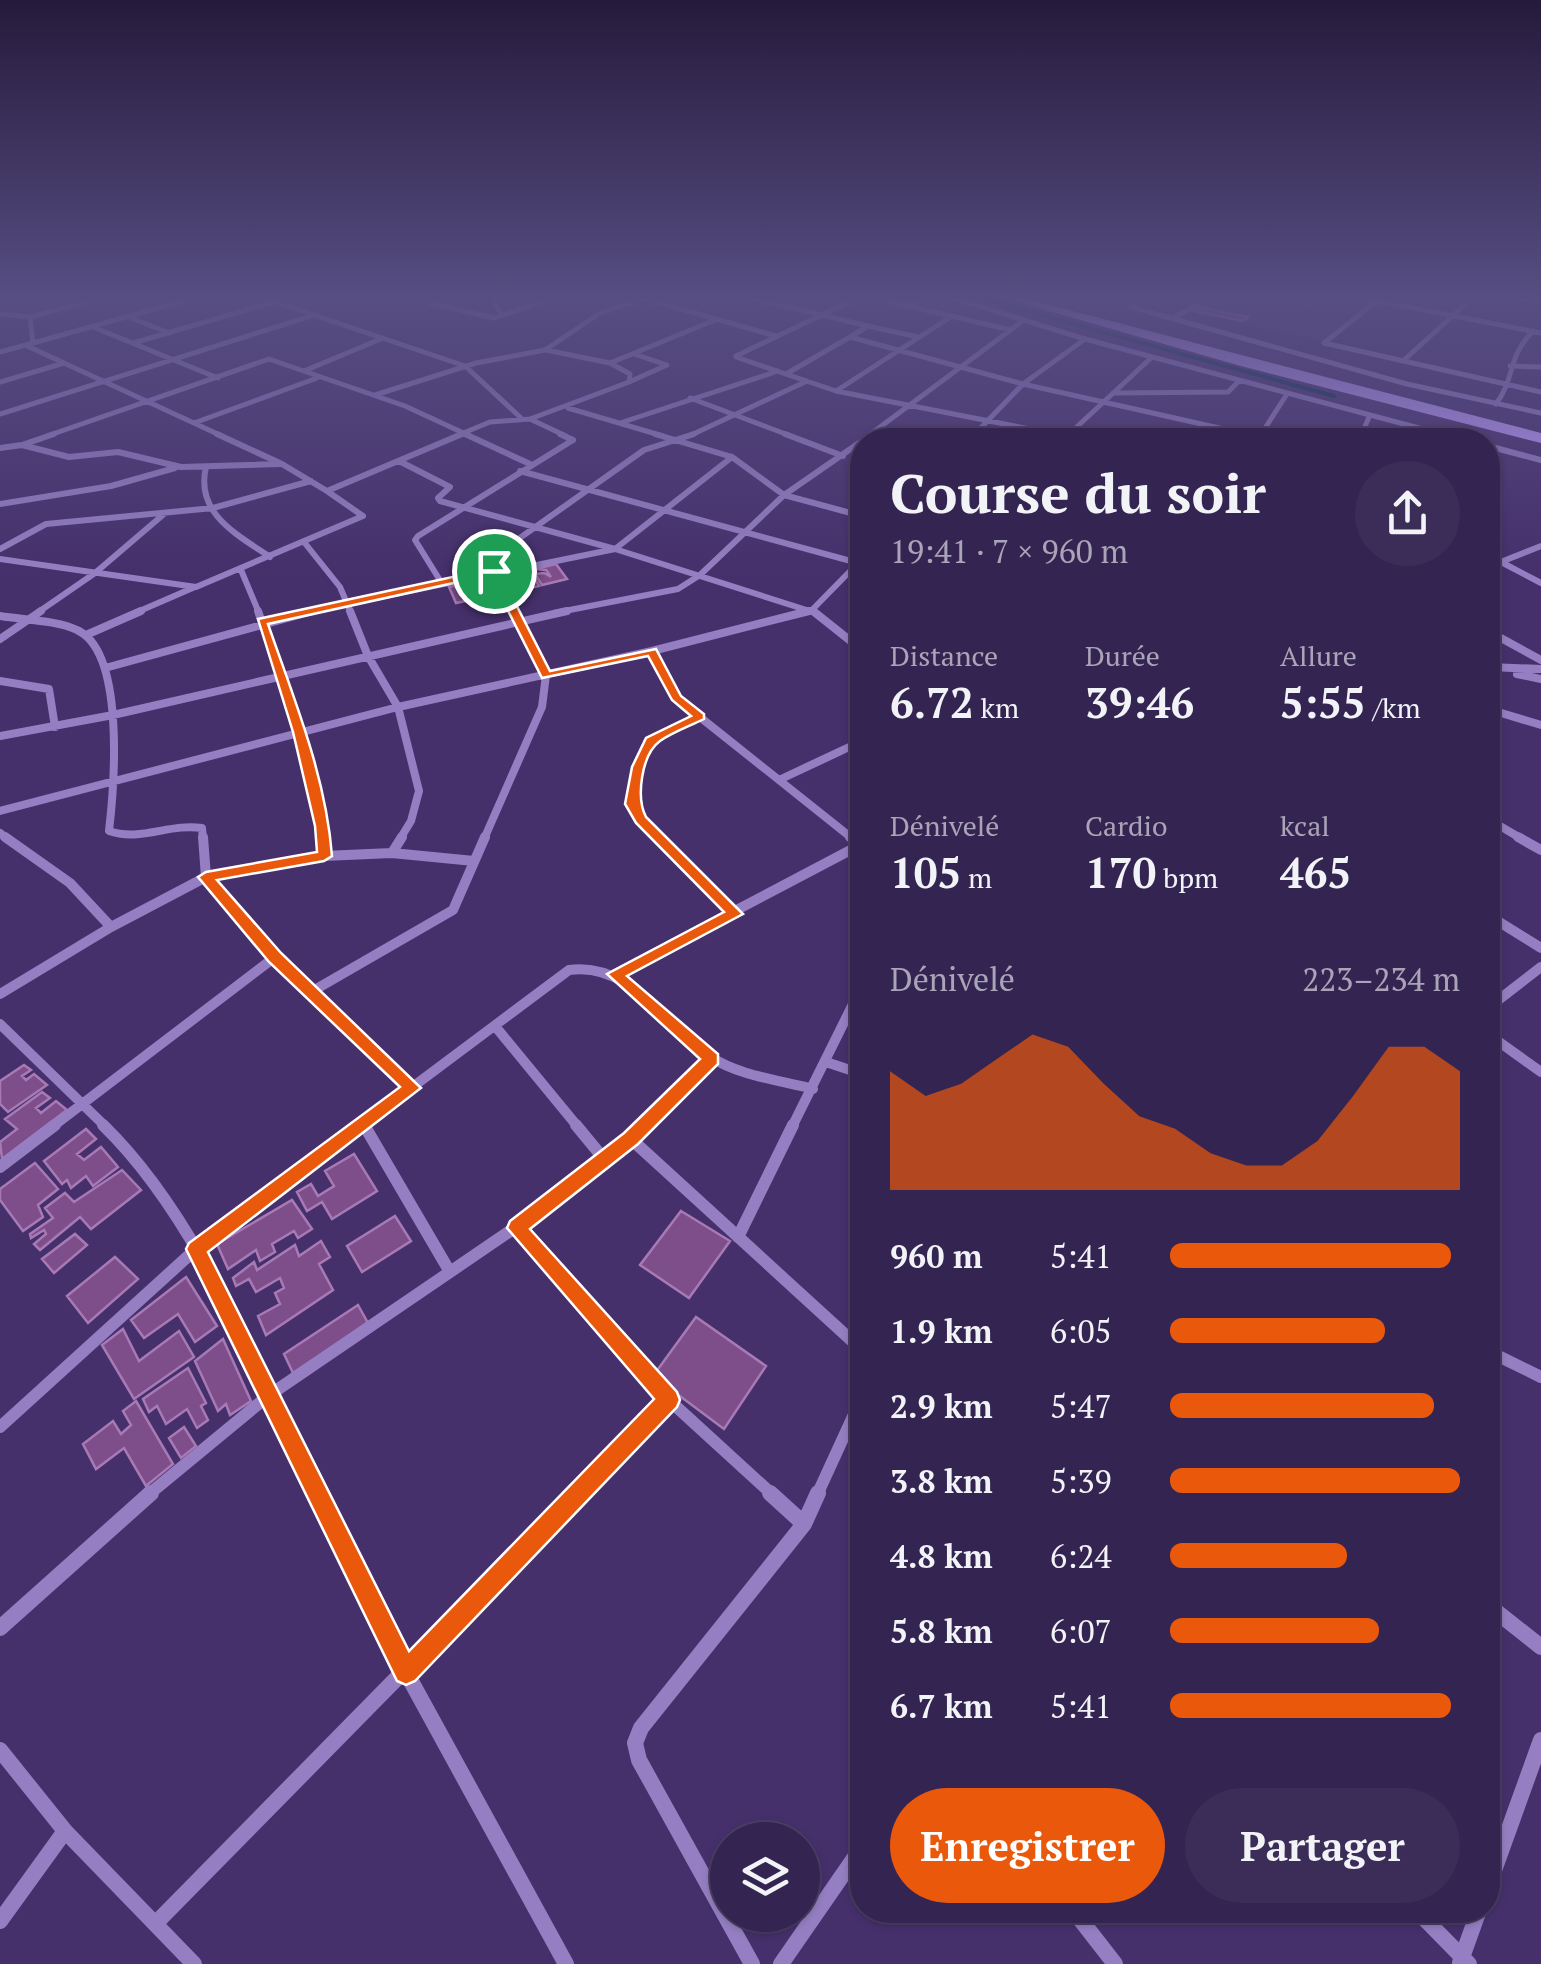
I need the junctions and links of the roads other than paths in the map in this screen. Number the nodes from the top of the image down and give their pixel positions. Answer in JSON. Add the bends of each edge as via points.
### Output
{"nodes":[{"id":1,"x":78,"y":389,"type":"edge"},
{"id":2,"x":118,"y":389,"type":"edge"},
{"id":3,"x":189,"y":389,"type":"edge"},
{"id":4,"x":287,"y":389,"type":"edge"},
{"id":5,"x":351,"y":389,"type":"edge"},
{"id":6,"x":395,"y":389,"type":"edge"},
{"id":7,"x":483,"y":389,"type":"edge"},
{"id":8,"x":613,"y":389,"type":"edge"},
{"id":9,"x":722,"y":389,"type":"edge"},
{"id":10,"x":790,"y":389,"type":"edge"},
{"id":11,"x":829,"y":389,"type":"edge"},
{"id":12,"x":839,"y":389,"type":"edge"},
{"id":13,"x":929,"y":389,"type":"edge"},
{"id":14,"x":1018,"y":389,"type":"edge"},
{"id":15,"x":1044,"y":389,"type":"edge"},
{"id":16,"x":1118,"y":389,"type":"edge"},
{"id":17,"x":1231,"y":389,"type":"edge"},
{"id":18,"x":1267,"y":389,"type":"edge"},
{"id":19,"x":1347,"y":389,"type":"edge"},
{"id":20,"x":1374,"y":389,"type":"edge"},
{"id":21,"x":1438,"y":389,"type":"edge"},
{"id":22,"x":1507,"y":389,"type":"edge"},
{"id":23,"x":836,"y":391,"type":"junction"},
{"id":24,"x":1114,"y":392,"type":"junction"},
{"id":25,"x":1161,"y":393,"type":"junction"},
{"id":26,"x":1287,"y":394,"type":"junction"},
{"id":27,"x":372,"y":396,"type":"junction"},
{"id":28,"x":689,"y":398,"type":"junction"},
{"id":29,"x":1103,"y":402,"type":"junction"},
{"id":30,"x":149,"y":403,"type":"junction"},
{"id":31,"x":1496,"y":404,"type":"junction"},
{"id":32,"x":907,"y":405,"type":"junction"},
{"id":33,"x":568,"y":408,"type":"junction"},
{"id":34,"x":0,"y":414,"type":"edge"},
{"id":35,"x":735,"y":414,"type":"junction"},
{"id":36,"x":1541,"y":414,"type":"edge"},
{"id":37,"x":1161,"y":415,"type":"junction"},
{"id":38,"x":1369,"y":417,"type":"junction"},
{"id":39,"x":521,"y":418,"type":"junction"},
{"id":40,"x":530,"y":419,"type":"junction"},
{"id":41,"x":987,"y":420,"type":"junction"},
{"id":42,"x":194,"y":423,"type":"junction"},
{"id":43,"x":619,"y":423,"type":"junction"},
{"id":44,"x":878,"y":428,"type":"edge"},
{"id":45,"x":980,"y":428,"type":"edge"},
{"id":46,"x":1020,"y":428,"type":"edge"},
{"id":47,"x":1076,"y":428,"type":"edge"},
{"id":48,"x":1214,"y":428,"type":"edge"},
{"id":49,"x":1265,"y":428,"type":"edge"},
{"id":50,"x":1365,"y":428,"type":"edge"},
{"id":51,"x":1414,"y":428,"type":"edge"},
{"id":52,"x":1541,"y":430,"type":"edge"},
{"id":53,"x":463,"y":433,"type":"junction"},
{"id":54,"x":1541,"y":438,"type":"edge"},
{"id":55,"x":678,"y":441,"type":"junction"},
{"id":56,"x":22,"y":446,"type":"junction"},
{"id":57,"x":0,"y":448,"type":"edge"},
{"id":58,"x":1500,"y":449,"type":"edge"},
{"id":59,"x":850,"y":450,"type":"edge"},
{"id":60,"x":843,"y":456,"type":"junction"},
{"id":61,"x":732,"y":457,"type":"junction"},
{"id":62,"x":1541,"y":460,"type":"edge"},
{"id":63,"x":399,"y":461,"type":"junction"},
{"id":64,"x":282,"y":464,"type":"junction"},
{"id":65,"x":530,"y":464,"type":"junction"},
{"id":66,"x":206,"y":466,"type":"junction"},
{"id":67,"x":180,"y":467,"type":"junction"},
{"id":68,"x":520,"y":470,"type":"junction"},
{"id":69,"x":310,"y":482,"type":"junction"},
{"id":70,"x":327,"y":491,"type":"junction"},
{"id":71,"x":591,"y":491,"type":"junction"},
{"id":72,"x":784,"y":495,"type":"junction"},
{"id":73,"x":0,"y":504,"type":"edge"},
{"id":74,"x":465,"y":507,"type":"junction"},
{"id":75,"x":213,"y":508,"type":"junction"},
{"id":76,"x":661,"y":511,"type":"junction"},
{"id":77,"x":850,"y":513,"type":"edge"},
{"id":78,"x":164,"y":514,"type":"junction"},
{"id":79,"x":539,"y":527,"type":"junction"},
{"id":80,"x":740,"y":534,"type":"junction"},
{"id":81,"x":304,"y":542,"type":"junction"},
{"id":82,"x":1541,"y":546,"type":"edge"},
{"id":83,"x":0,"y":549,"type":"edge"},
{"id":84,"x":615,"y":549,"type":"junction"},
{"id":85,"x":270,"y":557,"type":"junction"},
{"id":86,"x":0,"y":559,"type":"edge"},
{"id":87,"x":850,"y":559,"type":"edge"},
{"id":88,"x":1501,"y":562,"type":"joint"},
{"id":89,"x":241,"y":570,"type":"junction"},
{"id":90,"x":494,"y":571,"type":"junction"},
{"id":91,"x":95,"y":572,"type":"junction"},
{"id":92,"x":850,"y":573,"type":"edge"},
{"id":93,"x":700,"y":575,"type":"junction"},
{"id":94,"x":442,"y":582,"type":"junction"},
{"id":95,"x":1541,"y":582,"type":"edge"},
{"id":96,"x":196,"y":587,"type":"junction"},
{"id":97,"x":348,"y":604,"type":"junction"},
{"id":98,"x":812,"y":610,"type":"junction"},
{"id":99,"x":0,"y":616,"type":"edge"},
{"id":100,"x":26,"y":620,"type":"junction"},
{"id":101,"x":520,"y":620,"type":"junction"},
{"id":102,"x":262,"y":622,"type":"junction"},
{"id":103,"x":86,"y":635,"type":"junction"},
{"id":104,"x":1500,"y":638,"type":"edge"},
{"id":105,"x":0,"y":640,"type":"edge"},
{"id":106,"x":850,"y":640,"type":"edge"},
{"id":107,"x":652,"y":652,"type":"junction"},
{"id":108,"x":368,"y":656,"type":"junction"},
{"id":109,"x":1541,"y":660,"type":"edge"},
{"id":110,"x":105,"y":668,"type":"junction"},
{"id":111,"x":1541,"y":668,"type":"edge"},
{"id":112,"x":1501,"y":670,"type":"joint"},
{"id":113,"x":282,"y":674,"type":"junction"},
{"id":114,"x":546,"y":675,"type":"junction"},
{"id":115,"x":1541,"y":679,"type":"edge"},
{"id":116,"x":0,"y":681,"type":"edge"},
{"id":117,"x":398,"y":707,"type":"junction"},
{"id":118,"x":1500,"y":713,"type":"edge"},
{"id":119,"x":112,"y":715,"type":"junction"},
{"id":120,"x":700,"y":716,"type":"junction"},
{"id":121,"x":1541,"y":725,"type":"edge"},
{"id":122,"x":55,"y":726,"type":"junction"},
{"id":123,"x":300,"y":732,"type":"junction"},
{"id":124,"x":0,"y":736,"type":"edge"},
{"id":125,"x":850,"y":747,"type":"edge"},
{"id":126,"x":779,"y":780,"type":"junction"},
{"id":127,"x":115,"y":783,"type":"junction"},
{"id":128,"x":0,"y":811,"type":"edge"},
{"id":129,"x":1500,"y":826,"type":"edge"},
{"id":130,"x":0,"y":833,"type":"edge"},
{"id":131,"x":850,"y":836,"type":"edge"},
{"id":132,"x":1541,"y":850,"type":"edge"},
{"id":133,"x":850,"y":852,"type":"edge"},
{"id":134,"x":392,"y":853,"type":"junction"},
{"id":135,"x":324,"y":856,"type":"junction"},
{"id":136,"x":474,"y":861,"type":"junction"},
{"id":137,"x":206,"y":877,"type":"junction"},
{"id":138,"x":735,"y":914,"type":"junction"},
{"id":139,"x":1500,"y":922,"type":"edge"},
{"id":140,"x":112,"y":926,"type":"junction"},
{"id":141,"x":1541,"y":948,"type":"edge"},
{"id":142,"x":275,"y":957,"type":"junction"},
{"id":143,"x":1541,"y":967,"type":"edge"},
{"id":144,"x":615,"y":974,"type":"junction"},
{"id":145,"x":311,"y":992,"type":"junction"},
{"id":146,"x":0,"y":994,"type":"edge"},
{"id":147,"x":1500,"y":999,"type":"edge"},
{"id":148,"x":850,"y":1011,"type":"edge"},
{"id":149,"x":0,"y":1024,"type":"edge"},
{"id":150,"x":495,"y":1026,"type":"junction"},
{"id":151,"x":1500,"y":1043,"type":"edge"},
{"id":152,"x":712,"y":1059,"type":"junction"},
{"id":153,"x":826,"y":1062,"type":"junction"},
{"id":154,"x":850,"y":1070,"type":"edge"},
{"id":155,"x":1541,"y":1072,"type":"edge"},
{"id":156,"x":412,"y":1088,"type":"junction"},
{"id":157,"x":813,"y":1089,"type":"junction"},
{"id":158,"x":84,"y":1104,"type":"junction"},
{"id":159,"x":364,"y":1124,"type":"junction"},
{"id":160,"x":631,"y":1139,"type":"junction"},
{"id":161,"x":604,"y":1159,"type":"junction"},
{"id":162,"x":0,"y":1167,"type":"edge"},
{"id":163,"x":516,"y":1228,"type":"junction"},
{"id":164,"x":738,"y":1237,"type":"junction"},
{"id":165,"x":196,"y":1249,"type":"junction"},
{"id":166,"x":450,"y":1272,"type":"junction"},
{"id":167,"x":850,"y":1339,"type":"edge"},
{"id":168,"x":1500,"y":1357,"type":"edge"},
{"id":169,"x":1541,"y":1376,"type":"edge"},
{"id":170,"x":268,"y":1396,"type":"junction"},
{"id":171,"x":669,"y":1400,"type":"junction"},
{"id":172,"x":850,"y":1423,"type":"edge"},
{"id":173,"x":0,"y":1428,"type":"edge"},
{"id":174,"x":804,"y":1524,"type":"junction"},
{"id":175,"x":1500,"y":1614,"type":"edge"},
{"id":176,"x":0,"y":1628,"type":"edge"},
{"id":177,"x":1541,"y":1647,"type":"edge"},
{"id":178,"x":406,"y":1672,"type":"junction"},
{"id":179,"x":1541,"y":1740,"type":"edge"},
{"id":180,"x":0,"y":1750,"type":"edge"},
{"id":181,"x":65,"y":1831,"type":"junction"},
{"id":182,"x":1500,"y":1854,"type":"edge"},
{"id":183,"x":850,"y":1864,"type":"edge"},
{"id":184,"x":0,"y":1921,"type":"edge"},
{"id":185,"x":156,"y":1923,"type":"junction"},
{"id":186,"x":1084,"y":1923,"type":"edge"},
{"id":187,"x":1428,"y":1923,"type":"edge"},
{"id":188,"x":1475,"y":1923,"type":"edge"},
{"id":189,"x":1464,"y":1962,"type":"edge"},
{"id":190,"x":194,"y":1964,"type":"edge"},
{"id":191,"x":566,"y":1964,"type":"edge"},
{"id":192,"x":752,"y":1964,"type":"edge"},
{"id":193,"x":780,"y":1964,"type":"edge"},
{"id":194,"x":1115,"y":1964,"type":"edge"}],
"edges":[{"from":1,"to":34,"type":"street"},
{"from":2,"to":30,"type":"street"},
{"from":3,"to":30,"type":"street"},
{"from":4,"to":42,"type":"street"},
{"from":5,"to":27,"type":"street"},
{"from":6,"to":27,"type":"street"},
{"from":7,"to":39,"type":"street","via":[[515,407]]},
{"from":8,"to":33,"type":"street"},
{"from":9,"to":28,"type":"street"},
{"from":10,"to":35,"type":"street"},
{"from":11,"to":23,"type":"street"},
{"from":12,"to":23,"type":"street"},
{"from":13,"to":32,"type":"street"},
{"from":14,"to":41,"type":"street"},
{"from":15,"to":29,"type":"street"},
{"from":16,"to":24,"type":"street"},
{"from":17,"to":25,"type":"street"},
{"from":18,"to":26,"type":"street"},
{"from":19,"to":54,"type":"highway"},
{"from":20,"to":52,"type":"highway"},
{"from":21,"to":31,"type":"street"},
{"from":22,"to":31,"type":"street"},
{"from":23,"to":32,"type":"street"},
{"from":24,"to":25,"type":"street"},
{"from":24,"to":29,"type":"street"},
{"from":25,"to":37,"type":"street"},
{"from":26,"to":38,"type":"street"},
{"from":26,"to":49,"type":"street"},
{"from":27,"to":53,"type":"street"},
{"from":28,"to":35,"type":"street"},
{"from":28,"to":43,"type":"street"},
{"from":29,"to":37,"type":"street"},
{"from":29,"to":47,"type":"street"},
{"from":30,"to":42,"type":"street"},
{"from":30,"to":56,"type":"street"},
{"from":31,"to":36,"type":"street"},
{"from":32,"to":41,"type":"street"},
{"from":32,"to":44,"type":"street"},
{"from":33,"to":40,"type":"street"},
{"from":33,"to":43,"type":"street"},
{"from":35,"to":55,"type":"street"},
{"from":35,"to":60,"type":"street"},
{"from":37,"to":48,"type":"street"},
{"from":38,"to":50,"type":"street"},
{"from":38,"to":51,"type":"street"},
{"from":39,"to":40,"type":"street"},
{"from":39,"to":53,"type":"street"},
{"from":40,"to":65,"type":"street","via":[[573,440]]},
{"from":41,"to":45,"type":"street"},
{"from":41,"to":46,"type":"street"},
{"from":42,"to":64,"type":"street"},
{"from":43,"to":55,"type":"street"},
{"from":53,"to":63,"type":"street"},
{"from":53,"to":65,"type":"street"},
{"from":55,"to":61,"type":"street"},
{"from":55,"to":71,"type":"street","via":[[644,450]]},
{"from":56,"to":57,"type":"street"},
{"from":56,"to":67,"type":"street","via":[[70,457],[118,452]]},
{"from":58,"to":62,"type":"street"},
{"from":59,"to":60,"type":"street"},
{"from":60,"to":72,"type":"street"},
{"from":61,"to":72,"type":"street"},
{"from":61,"to":76,"type":"street"},
{"from":63,"to":70,"type":"street"},
{"from":63,"to":74,"type":"street","via":[[450,486],[440,501]]},
{"from":64,"to":66,"type":"street"},
{"from":64,"to":69,"type":"street"},
{"from":65,"to":68,"type":"street"},
{"from":66,"to":67,"type":"street"},
{"from":66,"to":75,"type":"street","via":[[202,490]]},
{"from":67,"to":73,"type":"street"},
{"from":68,"to":71,"type":"street"},
{"from":68,"to":74,"type":"street"},
{"from":69,"to":70,"type":"street"},
{"from":69,"to":75,"type":"street"},
{"from":70,"to":81,"type":"street","via":[[363,516]]},
{"from":71,"to":76,"type":"street"},
{"from":71,"to":79,"type":"street"},
{"from":72,"to":77,"type":"street"},
{"from":72,"to":80,"type":"street"},
{"from":74,"to":79,"type":"street"},
{"from":74,"to":94,"type":"street","via":[[415,540]]},
{"from":75,"to":78,"type":"street"},
{"from":75,"to":85,"type":"street"},
{"from":76,"to":80,"type":"street"},
{"from":76,"to":84,"type":"street"},
{"from":78,"to":83,"type":"street","via":[[46,524]]},
{"from":78,"to":91,"type":"street"},
{"from":79,"to":84,"type":"street"},
{"from":79,"to":90,"type":"street","via":[[493,557]]},
{"from":80,"to":87,"type":"street"},
{"from":80,"to":93,"type":"street"},
{"from":81,"to":85,"type":"street"},
{"from":81,"to":97,"type":"street"},
{"from":82,"to":88,"type":"street"},
{"from":84,"to":90,"type":"street"},
{"from":84,"to":93,"type":"street"},
{"from":85,"to":89,"type":"street"},
{"from":86,"to":91,"type":"street"},
{"from":88,"to":95,"type":"street"},
{"from":89,"to":96,"type":"street"},
{"from":89,"to":102,"type":"street"},
{"from":90,"to":94,"type":"street"},
{"from":90,"to":101,"type":"street"},
{"from":91,"to":96,"type":"street"},
{"from":91,"to":100,"type":"street"},
{"from":92,"to":98,"type":"street"},
{"from":93,"to":98,"type":"street"},
{"from":93,"to":101,"type":"street","via":[[678,589]]},
{"from":94,"to":97,"type":"street"},
{"from":96,"to":103,"type":"street"},
{"from":97,"to":102,"type":"street"},
{"from":97,"to":108,"type":"street"},
{"from":98,"to":106,"type":"street"},
{"from":98,"to":107,"type":"street"},
{"from":99,"to":100,"type":"street"},
{"from":100,"to":103,"type":"street"},
{"from":100,"to":105,"type":"street"},
{"from":101,"to":108,"type":"street"},
{"from":101,"to":114,"type":"street"},
{"from":102,"to":110,"type":"street"},
{"from":102,"to":113,"type":"street"},
{"from":103,"to":110,"type":"street"},
{"from":104,"to":109,"type":"street"},
{"from":107,"to":114,"type":"street"},
{"from":107,"to":120,"type":"street","via":[[676,698]]},
{"from":108,"to":113,"type":"street"},
{"from":108,"to":117,"type":"street"},
{"from":110,"to":119,"type":"street"},
{"from":111,"to":112,"type":"street"},
{"from":112,"to":115,"type":"street"},
{"from":113,"to":119,"type":"street"},
{"from":113,"to":123,"type":"street"},
{"from":114,"to":117,"type":"street"},
{"from":114,"to":136,"type":"street","via":[[542,707]]},
{"from":116,"to":122,"type":"street","via":[[48,688]]},
{"from":117,"to":123,"type":"street"},
{"from":117,"to":134,"type":"street","via":[[419,790]]},
{"from":118,"to":121,"type":"street"},
{"from":119,"to":122,"type":"street"},
{"from":119,"to":127,"type":"street"},
{"from":120,"to":126,"type":"street"},
{"from":120,"to":138,"type":"street","via":[[651,741],[632,804]]},
{"from":122,"to":124,"type":"street"},
{"from":123,"to":127,"type":"street"},
{"from":123,"to":135,"type":"street"},
{"from":125,"to":126,"type":"street"},
{"from":126,"to":131,"type":"street"},
{"from":127,"to":128,"type":"street"},
{"from":127,"to":137,"type":"street","via":[[109,831],[124,836],[202,828]]},
{"from":129,"to":132,"type":"street"},
{"from":130,"to":140,"type":"street","via":[[70,882]]},
{"from":133,"to":138,"type":"street"},
{"from":134,"to":135,"type":"street"},
{"from":134,"to":136,"type":"street"},
{"from":135,"to":137,"type":"street"},
{"from":136,"to":145,"type":"street","via":[[453,910]]},
{"from":137,"to":140,"type":"street"},
{"from":137,"to":142,"type":"street"},
{"from":138,"to":144,"type":"street"},
{"from":139,"to":141,"type":"street"},
{"from":140,"to":146,"type":"street"},
{"from":142,"to":145,"type":"street"},
{"from":142,"to":158,"type":"street"},
{"from":143,"to":147,"type":"street"},
{"from":144,"to":150,"type":"street","via":[[569,970]]},
{"from":144,"to":152,"type":"street"},
{"from":145,"to":156,"type":"street"},
{"from":148,"to":153,"type":"street"},
{"from":149,"to":158,"type":"street"},
{"from":150,"to":156,"type":"street"},
{"from":150,"to":161,"type":"street"},
{"from":151,"to":155,"type":"street"},
{"from":152,"to":157,"type":"street"},
{"from":152,"to":160,"type":"street"},
{"from":153,"to":154,"type":"street"},
{"from":153,"to":157,"type":"street"},
{"from":156,"to":159,"type":"street"},
{"from":157,"to":164,"type":"street"},
{"from":158,"to":162,"type":"street"},
{"from":158,"to":165,"type":"street","via":[[139,1160]]},
{"from":159,"to":165,"type":"street"},
{"from":159,"to":166,"type":"street"},
{"from":160,"to":161,"type":"street"},
{"from":160,"to":164,"type":"street"},
{"from":161,"to":163,"type":"street"},
{"from":163,"to":166,"type":"street"},
{"from":163,"to":171,"type":"street"},
{"from":164,"to":167,"type":"street"},
{"from":165,"to":170,"type":"street"},
{"from":165,"to":173,"type":"street"},
{"from":166,"to":170,"type":"street"},
{"from":168,"to":169,"type":"street"},
{"from":170,"to":176,"type":"street"},
{"from":170,"to":178,"type":"street"},
{"from":171,"to":174,"type":"street"},
{"from":171,"to":178,"type":"street"},
{"from":172,"to":174,"type":"street"},
{"from":174,"to":192,"type":"street","via":[[635,1743],[638,1760]]},
{"from":175,"to":177,"type":"street"},
{"from":178,"to":185,"type":"street"},
{"from":178,"to":191,"type":"street"},
{"from":179,"to":182,"type":"street"},
{"from":180,"to":181,"type":"street"},
{"from":181,"to":184,"type":"street"},
{"from":181,"to":185,"type":"street"},
{"from":183,"to":193,"type":"street"},
{"from":185,"to":190,"type":"street"},
{"from":186,"to":194,"type":"street"},
{"from":187,"to":189,"type":"street"},
{"from":188,"to":189,"type":"street"}]}
